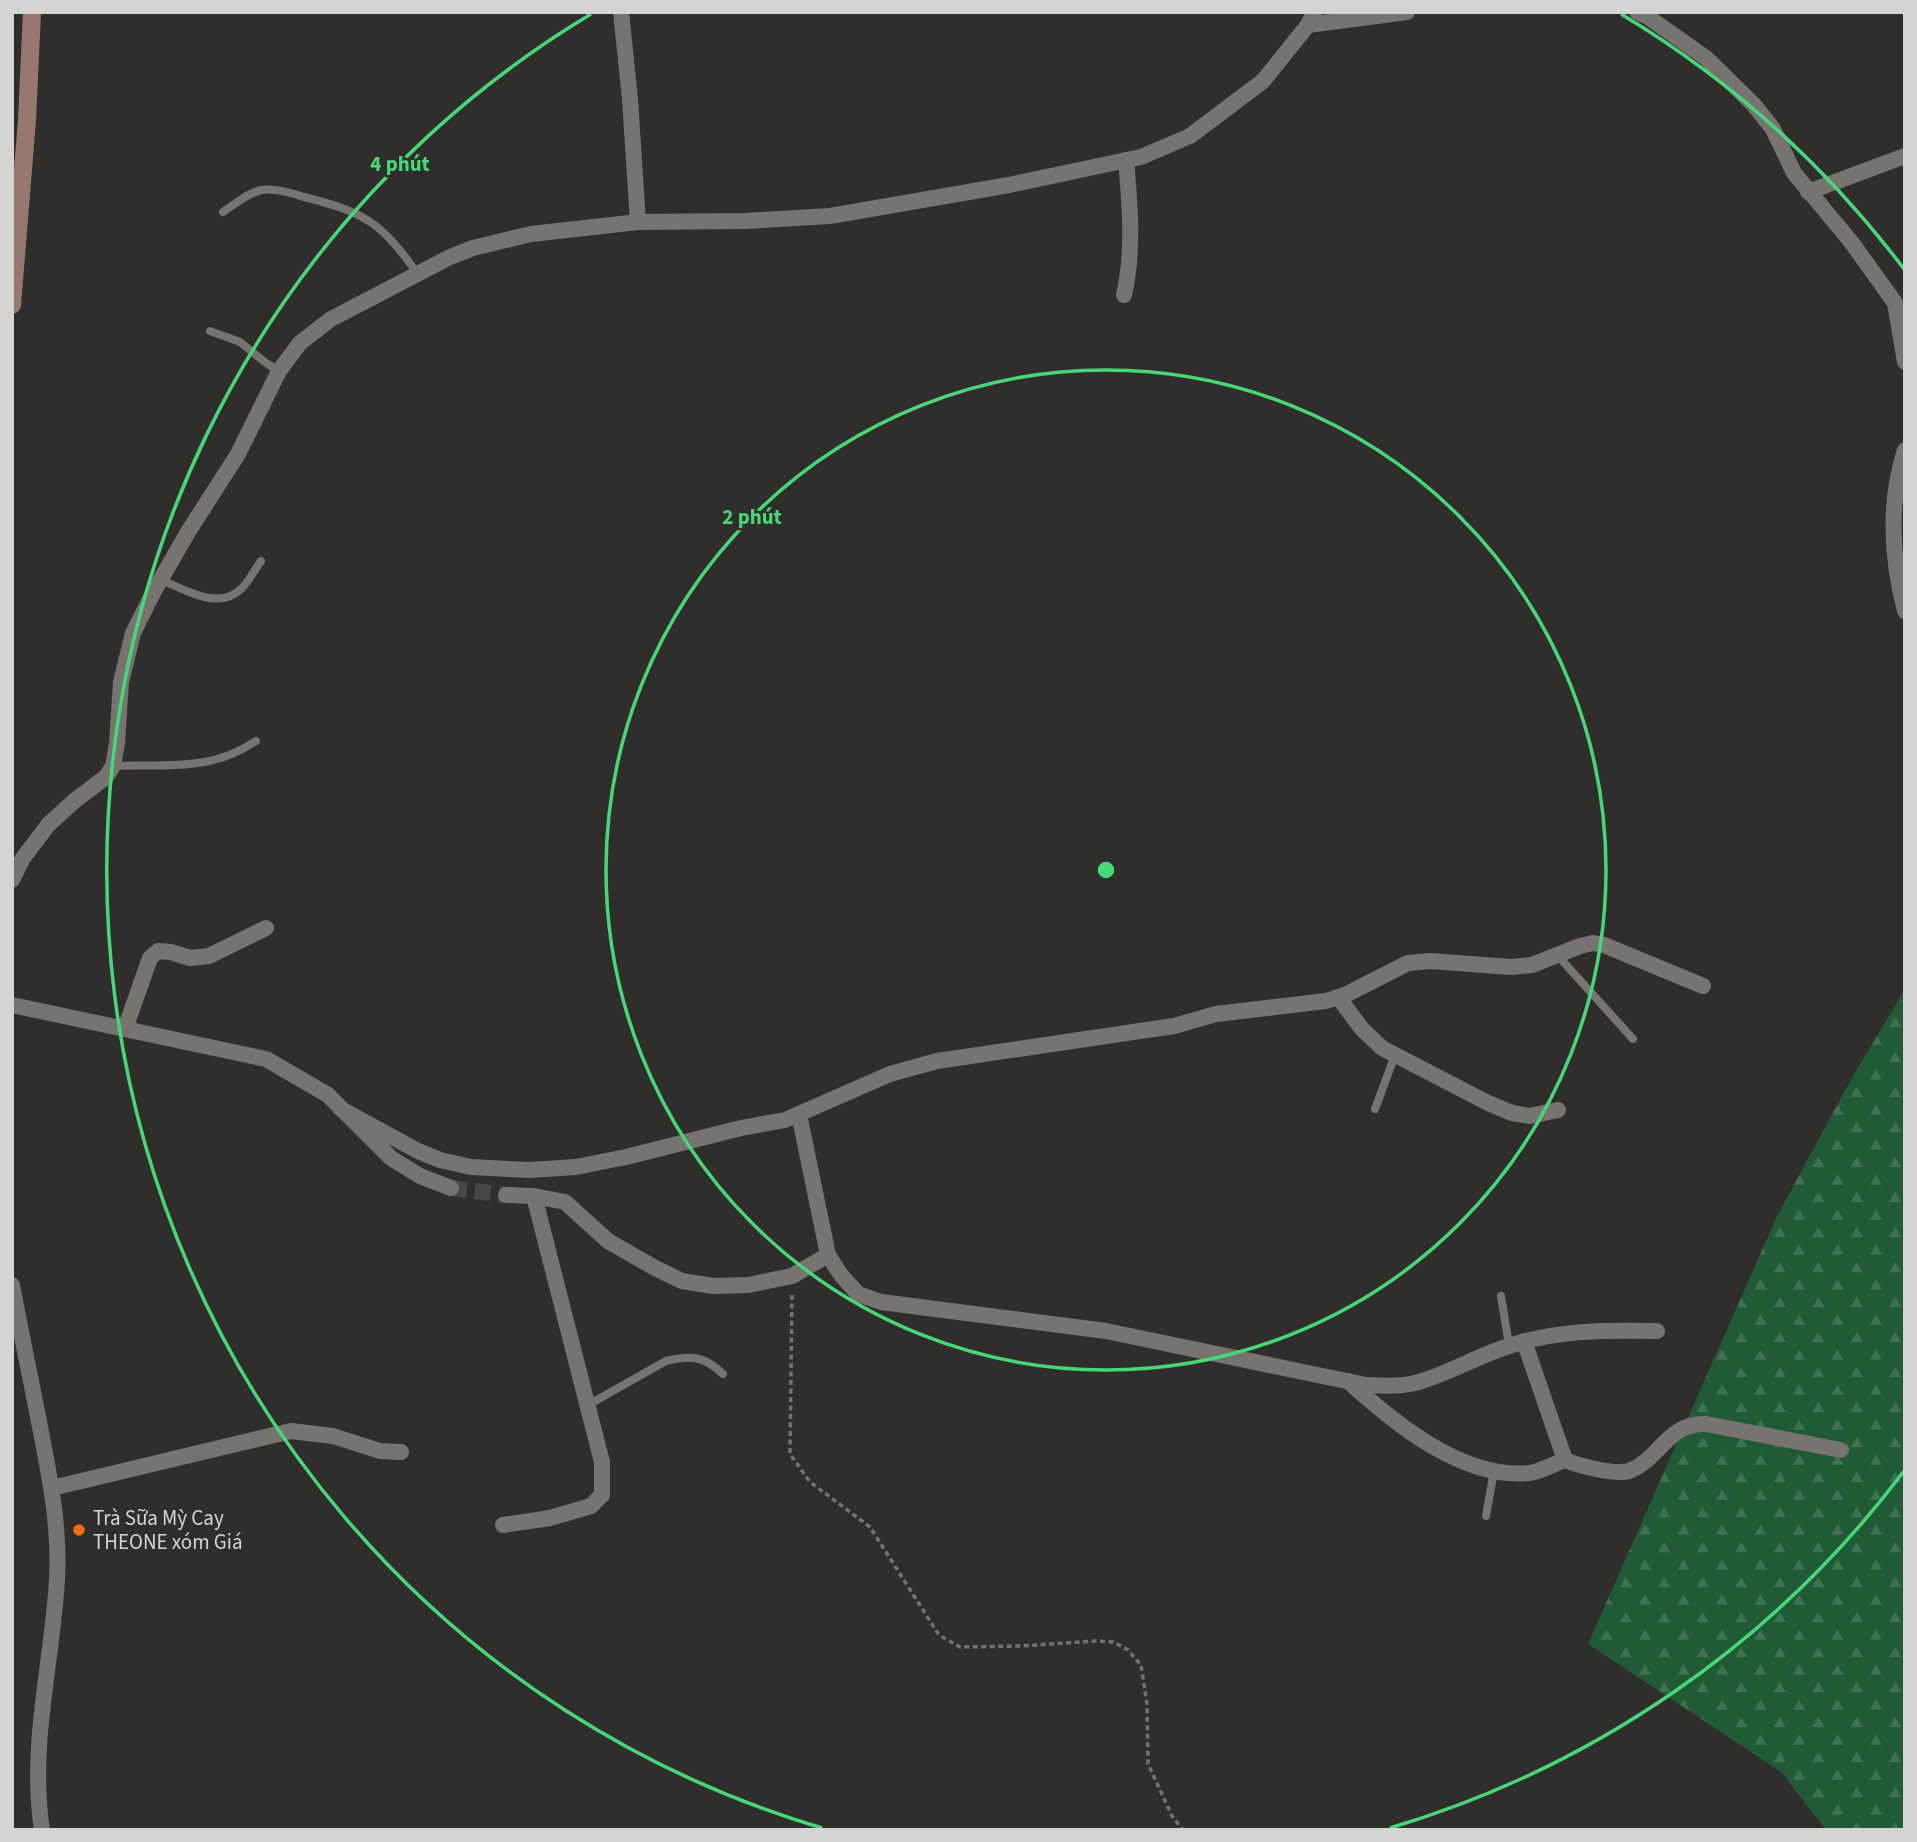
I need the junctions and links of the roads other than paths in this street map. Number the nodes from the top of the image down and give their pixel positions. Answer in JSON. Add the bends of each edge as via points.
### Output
{"nodes":[{"id":1,"x":32,"y":12,"type":"edge"},
{"id":2,"x":621,"y":12,"type":"edge"},
{"id":3,"x":1407,"y":12,"type":"edge"},
{"id":4,"x":1637,"y":12,"type":"edge"},
{"id":5,"x":1311,"y":18,"type":"edge"},
{"id":6,"x":20,"y":119,"type":"edge"},
{"id":7,"x":1905,"y":156,"type":"edge"},
{"id":8,"x":1126,"y":160,"type":"junction"},
{"id":9,"x":1808,"y":192,"type":"junction"},
{"id":10,"x":223,"y":212,"type":"dead end"},
{"id":11,"x":638,"y":222,"type":"junction"},
{"id":12,"x":417,"y":273,"type":"junction"},
{"id":13,"x":1124,"y":295,"type":"dead end"},
{"id":14,"x":1900,"y":304,"type":"edge"},
{"id":15,"x":12,"y":305,"type":"edge"},
{"id":16,"x":210,"y":331,"type":"dead end"},
{"id":17,"x":1905,"y":362,"type":"edge"},
{"id":18,"x":279,"y":371,"type":"junction"},
{"id":19,"x":1905,"y":450,"type":"edge"},
{"id":20,"x":261,"y":561,"type":"dead end"},
{"id":21,"x":161,"y":580,"type":"junction"},
{"id":22,"x":1901,"y":582,"type":"edge"},
{"id":23,"x":1905,"y":611,"type":"edge"},
{"id":24,"x":256,"y":741,"type":"dead end"},
{"id":25,"x":113,"y":766,"type":"junction"},
{"id":26,"x":12,"y":880,"type":"edge"},
{"id":27,"x":266,"y":928,"type":"dead end"},
{"id":28,"x":1558,"y":956,"type":"junction"},
{"id":29,"x":1703,"y":986,"type":"dead end"},
{"id":30,"x":1338,"y":997,"type":"junction"},
{"id":31,"x":12,"y":1005,"type":"edge"},
{"id":32,"x":125,"y":1029,"type":"junction"},
{"id":33,"x":1633,"y":1039,"type":"dead end"},
{"id":34,"x":1395,"y":1055,"type":"junction"},
{"id":35,"x":341,"y":1108,"type":"junction"},
{"id":36,"x":1375,"y":1109,"type":"dead end"},
{"id":37,"x":1558,"y":1110,"type":"dead end"},
{"id":38,"x":799,"y":1114,"type":"junction"},
{"id":39,"x":451,"y":1188,"type":"tunnel mouth"},
{"id":40,"x":506,"y":1195,"type":"tunnel mouth"},
{"id":41,"x":534,"y":1196,"type":"junction"},
{"id":42,"x":828,"y":1255,"type":"junction"},
{"id":43,"x":12,"y":1285,"type":"edge"},
{"id":44,"x":1501,"y":1296,"type":"dead end"},
{"id":45,"x":1657,"y":1331,"type":"dead end"},
{"id":46,"x":1516,"y":1343,"type":"junction"},
{"id":47,"x":723,"y":1374,"type":"dead end"},
{"id":48,"x":1347,"y":1381,"type":"junction"},
{"id":49,"x":588,"y":1405,"type":"junction"},
{"id":50,"x":1841,"y":1450,"type":"dead end"},
{"id":51,"x":401,"y":1452,"type":"dead end"},
{"id":52,"x":1565,"y":1460,"type":"junction"},
{"id":53,"x":1494,"y":1471,"type":"junction"},
{"id":54,"x":51,"y":1488,"type":"junction"},
{"id":55,"x":1486,"y":1516,"type":"dead end"},
{"id":56,"x":503,"y":1525,"type":"dead end"},
{"id":57,"x":42,"y":1830,"type":"edge"}],
"edges":[{"from":1,"to":6,"type":"main road"},
{"from":2,"to":11,"type":"street"},
{"from":3,"to":5,"type":"street"},
{"from":4,"to":9,"type":"street","via":[[1706,58],[1755,105]]},
{"from":5,"to":8,"type":"street","via":[[1263,81],[1191,136]]},
{"from":6,"to":15,"type":"main road"},
{"from":7,"to":9,"type":"street"},
{"from":8,"to":11,"type":"street","via":[[830,216]]},
{"from":8,"to":13,"type":"street","via":[[1130,252]]},
{"from":9,"to":14,"type":"street"},
{"from":10,"to":12,"type":"lane","via":[[263,190],[335,204],[375,223]]},
{"from":11,"to":12,"type":"street","via":[[531,234],[473,248]]},
{"from":12,"to":18,"type":"street","via":[[331,318],[300,343]]},
{"from":14,"to":17,"type":"street"},
{"from":16,"to":18,"type":"lane","via":[[248,346]]},
{"from":18,"to":21,"type":"street","via":[[238,454]]},
{"from":19,"to":22,"type":"street","via":[[1897,475],[1892,537]]},
{"from":20,"to":21,"type":"lane","via":[[242,589],[228,598],[211,599]]},
{"from":21,"to":25,"type":"street","via":[[134,633],[127,658]]},
{"from":22,"to":23,"type":"street"},
{"from":24,"to":25,"type":"lane","via":[[238,752],[194,765]]},
{"from":25,"to":26,"type":"street","via":[[48,825]]},
{"from":27,"to":32,"type":"street","via":[[209,956],[158,951],[150,958]]},
{"from":28,"to":29,"type":"street","via":[[1593,943],[1604,945]]},
{"from":28,"to":30,"type":"street","via":[[1511,967],[1408,963]]},
{"from":28,"to":33,"type":"lane"},
{"from":30,"to":34,"type":"street","via":[[1362,1029]]},
{"from":30,"to":38,"type":"street","via":[[937,1061],[890,1074]]},
{"from":31,"to":32,"type":"street"},
{"from":32,"to":35,"type":"street","via":[[266,1059],[328,1095]]},
{"from":34,"to":36,"type":"lane"},
{"from":34,"to":37,"type":"street","via":[[1512,1113],[1530,1116]]},
{"from":35,"to":38,"type":"street","via":[[440,1160],[529,1170],[626,1157]]},
{"from":35,"to":39,"type":"street","via":[[391,1158],[419,1176]]},
{"from":38,"to":42,"type":"street"},
{"from":40,"to":41,"type":"street"},
{"from":41,"to":42,"type":"street","via":[[565,1202],[608,1241],[682,1281],[748,1285],[792,1276]]},
{"from":41,"to":49,"type":"street"},
{"from":42,"to":48,"type":"street","via":[[858,1294],[881,1301],[1106,1331]]},
{"from":43,"to":54,"type":"street"},
{"from":44,"to":46,"type":"lane"},
{"from":45,"to":46,"type":"street","via":[[1600,1330]]},
{"from":46,"to":48,"type":"street","via":[[1423,1381],[1395,1386]]},
{"from":46,"to":52,"type":"street"},
{"from":47,"to":49,"type":"lane","via":[[704,1359],[666,1361]]},
{"from":48,"to":53,"type":"street","via":[[1410,1434]]},
{"from":49,"to":56,"type":"street","via":[[601,1462],[602,1494],[591,1506]]},
{"from":50,"to":52,"type":"street","via":[[1692,1423],[1629,1471]]},
{"from":51,"to":54,"type":"street","via":[[362,1447],[333,1436],[291,1432]]},
{"from":52,"to":53,"type":"street","via":[[1532,1472]]},
{"from":53,"to":55,"type":"lane"},
{"from":54,"to":57,"type":"street","via":[[57,1579],[39,1752]]}]}
